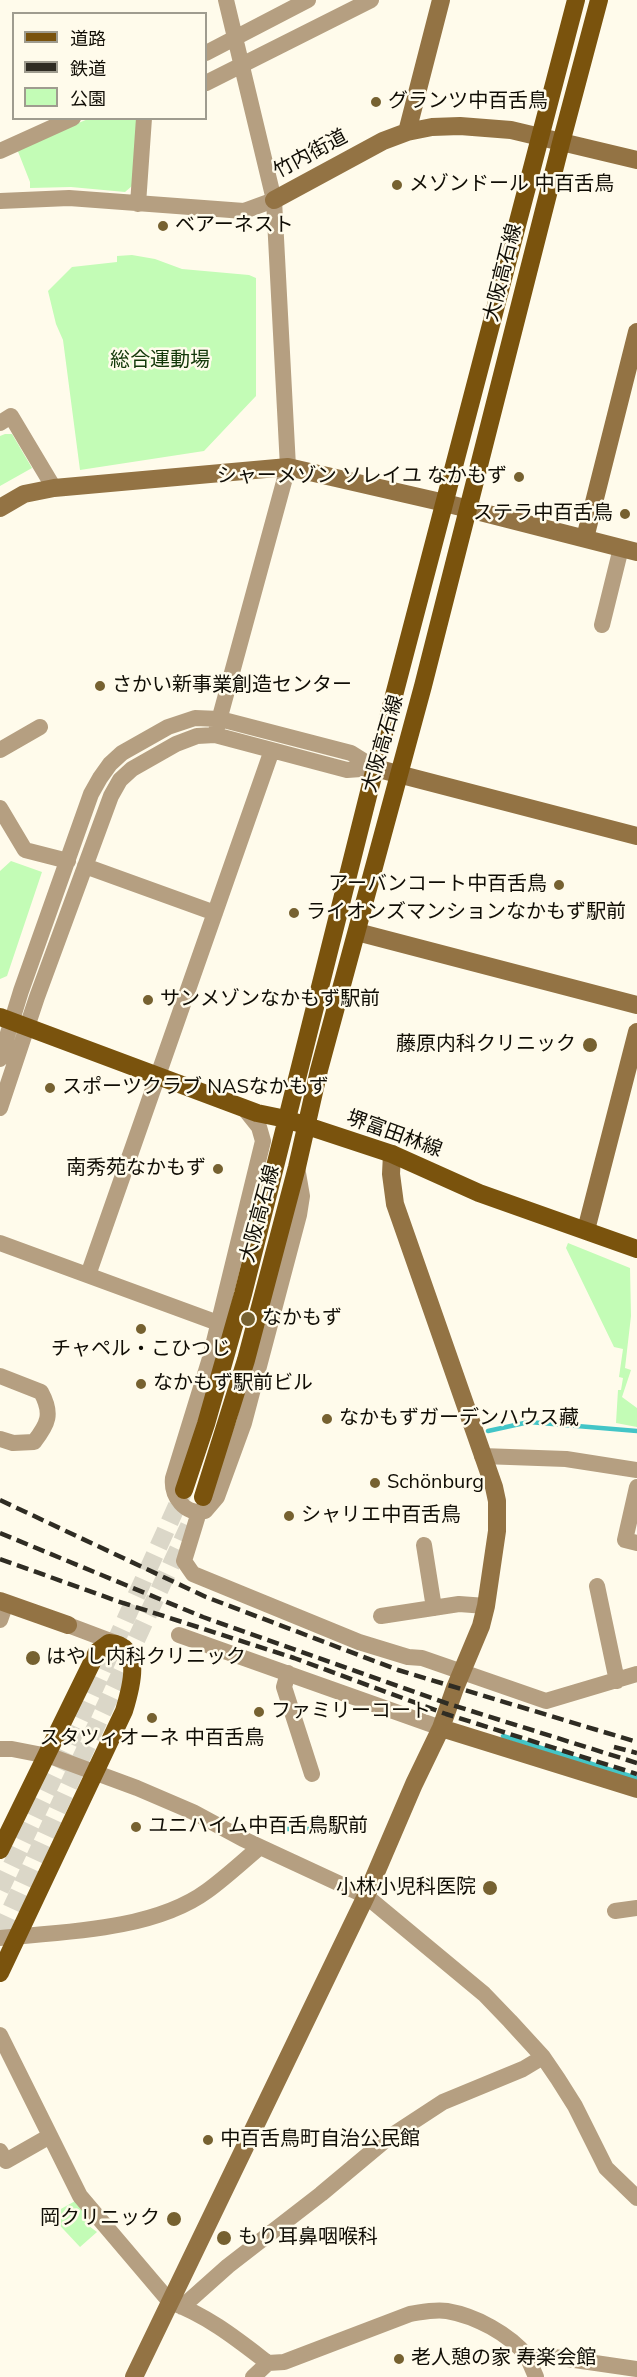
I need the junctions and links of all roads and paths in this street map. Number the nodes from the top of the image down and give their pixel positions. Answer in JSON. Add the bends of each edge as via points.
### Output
{"nodes":[{"id":1,"x":226,"y":0,"type":"edge"},
{"id":2,"x":308,"y":0,"type":"edge"},
{"id":3,"x":371,"y":0,"type":"edge"},
{"id":4,"x":441,"y":0,"type":"edge"},
{"id":5,"x":576,"y":0,"type":"edge"},
{"id":6,"x":599,"y":0,"type":"edge"},
{"id":7,"x":236,"y":37,"type":"junction"},
{"id":8,"x":207,"y":52,"type":"edge"},
{"id":9,"x":242,"y":65,"type":"junction"},
{"id":10,"x":207,"y":82,"type":"edge"},
{"id":11,"x":69,"y":120,"type":"edge"},
{"id":12,"x":144,"y":120,"type":"edge"},
{"id":13,"x":407,"y":132,"type":"junction"},
{"id":14,"x":540,"y":137,"type":"junction"},
{"id":15,"x":561,"y":143,"type":"junction"},
{"id":16,"x":0,"y":151,"type":"edge"},
{"id":17,"x":637,"y":160,"type":"edge"},
{"id":18,"x":274,"y":200,"type":"junction"},
{"id":19,"x":0,"y":201,"type":"edge"},
{"id":20,"x":138,"y":204,"type":"junction"},
{"id":21,"x":637,"y":332,"type":"edge"},
{"id":22,"x":631,"y":383,"type":"edge"},
{"id":23,"x":0,"y":423,"type":"edge"},
{"id":24,"x":288,"y":467,"type":"junction"},
{"id":25,"x":54,"y":488,"type":"junction"},
{"id":26,"x":445,"y":503,"type":"junction"},
{"id":27,"x":0,"y":508,"type":"edge"},
{"id":28,"x":468,"y":509,"type":"junction"},
{"id":29,"x":585,"y":538,"type":"junction"},
{"id":30,"x":629,"y":550,"type":"edge"},
{"id":31,"x":602,"y":625,"type":"dead end"},
{"id":32,"x":220,"y":719,"type":"junction"},
{"id":33,"x":40,"y":727,"type":"dead end"},
{"id":34,"x":215,"y":735,"type":"junction"},
{"id":35,"x":0,"y":750,"type":"edge"},
{"id":36,"x":272,"y":750,"type":"junction"},
{"id":37,"x":375,"y":768,"type":"junction"},
{"id":38,"x":398,"y":775,"type":"junction"},
{"id":39,"x":0,"y":808,"type":"edge"},
{"id":40,"x":637,"y":836,"type":"edge"},
{"id":41,"x":68,"y":861,"type":"junction"},
{"id":42,"x":85,"y":866,"type":"junction"},
{"id":43,"x":215,"y":913,"type":"junction"},
{"id":44,"x":357,"y":932,"type":"junction"},
{"id":45,"x":637,"y":1005,"type":"edge"},
{"id":46,"x":13,"y":1021,"type":"edge"},
{"id":47,"x":637,"y":1032,"type":"edge"},
{"id":48,"x":0,"y":1059,"type":"edge"},
{"id":49,"x":158,"y":1076,"type":"junction"},
{"id":50,"x":243,"y":1107,"type":"junction"},
{"id":51,"x":0,"y":1108,"type":"edge"},
{"id":52,"x":286,"y":1119,"type":"junction"},
{"id":53,"x":306,"y":1127,"type":"junction"},
{"id":54,"x":392,"y":1154,"type":"junction"},
{"id":55,"x":585,"y":1230,"type":"junction"},
{"id":56,"x":0,"y":1243,"type":"edge"},
{"id":57,"x":637,"y":1249,"type":"edge"},
{"id":58,"x":88,"y":1275,"type":"junction"},
{"id":59,"x":218,"y":1323,"type":"junction"},
{"id":60,"x":0,"y":1376,"type":"edge"},
{"id":61,"x":0,"y":1439,"type":"edge"},
{"id":62,"x":482,"y":1456,"type":"junction"},
{"id":63,"x":637,"y":1470,"type":"edge"},
{"id":64,"x":637,"y":1487,"type":"edge"},
{"id":65,"x":184,"y":1490,"type":"tunnel mouth"},
{"id":66,"x":201,"y":1504,"type":"junction"},
{"id":67,"x":637,"y":1543,"type":"edge"},
{"id":68,"x":423,"y":1545,"type":"dead end"},
{"id":69,"x":597,"y":1586,"type":"dead end"},
{"id":70,"x":486,"y":1606,"type":"junction"},
{"id":71,"x":2,"y":1608,"type":"edge"},
{"id":72,"x":434,"y":1608,"type":"junction"},
{"id":73,"x":381,"y":1616,"type":"dead end"},
{"id":74,"x":68,"y":1626,"type":"junction"},
{"id":75,"x":179,"y":1635,"type":"dead end"},
{"id":76,"x":121,"y":1645,"type":"junction"},
{"id":77,"x":88,"y":1668,"type":"junction"},
{"id":78,"x":461,"y":1672,"type":"junction"},
{"id":79,"x":288,"y":1673,"type":"junction"},
{"id":80,"x":637,"y":1674,"type":"edge"},
{"id":81,"x":617,"y":1681,"type":"junction"},
{"id":82,"x":441,"y":1728,"type":"junction"},
{"id":83,"x":0,"y":1749,"type":"edge"},
{"id":84,"x":45,"y":1756,"type":"junction"},
{"id":85,"x":96,"y":1772,"type":"junction"},
{"id":86,"x":312,"y":1774,"type":"dead end"},
{"id":87,"x":637,"y":1789,"type":"edge"},
{"id":88,"x":260,"y":1847,"type":"junction"},
{"id":89,"x":0,"y":1850,"type":"edge"},
{"id":90,"x":366,"y":1896,"type":"junction"},
{"id":91,"x":637,"y":1908,"type":"edge"},
{"id":92,"x":615,"y":1911,"type":"dead end"},
{"id":93,"x":9,"y":1937,"type":"edge"},
{"id":94,"x":0,"y":1972,"type":"edge"},
{"id":95,"x":0,"y":2035,"type":"edge"},
{"id":96,"x":543,"y":2057,"type":"junction"},
{"id":97,"x":51,"y":2136,"type":"junction"},
{"id":98,"x":0,"y":2151,"type":"edge"},
{"id":99,"x":637,"y":2198,"type":"edge"},
{"id":100,"x":176,"y":2305,"type":"junction"},
{"id":101,"x":527,"y":2356,"type":"junction"},
{"id":102,"x":268,"y":2363,"type":"junction"},
{"id":103,"x":637,"y":2369,"type":"edge"},
{"id":104,"x":134,"y":2377,"type":"edge"},
{"id":105,"x":253,"y":2377,"type":"edge"},
{"id":106,"x":536,"y":2377,"type":"edge"}],
"edges":[{"from":1,"to":7,"type":"street"},
{"from":2,"to":7,"type":"street"},
{"from":3,"to":9,"type":"street"},
{"from":4,"to":13,"type":"street"},
{"from":5,"to":14,"type":"main road","name":"大阪高石線"},
{"from":6,"to":15,"type":"main road","name":"大阪高石線"},
{"from":7,"to":8,"type":"street"},
{"from":7,"to":9,"type":"street"},
{"from":9,"to":10,"type":"street"},
{"from":9,"to":18,"type":"street"},
{"from":11,"to":16,"type":"street"},
{"from":12,"to":20,"type":"street"},
{"from":13,"to":14,"type":"street","name":"竹内街道","via":[[460,126]]},
{"from":13,"to":18,"type":"street","name":"竹内街道"},
{"from":14,"to":15,"type":"street","name":"竹内街道"},
{"from":14,"to":26,"type":"main road","name":"大阪高石線"},
{"from":15,"to":17,"type":"street","name":"竹内街道"},
{"from":15,"to":28,"type":"main road","name":"大阪高石線"},
{"from":18,"to":20,"type":"street","name":"竹内街道","via":[[244,211]]},
{"from":18,"to":24,"type":"street"},
{"from":19,"to":20,"type":"street","name":"竹内街道","via":[[69,198]]},
{"from":21,"to":22,"type":"street"},
{"from":22,"to":29,"type":"street"},
{"from":23,"to":25,"type":"street","via":[[11,416]]},
{"from":24,"to":25,"type":"street"},
{"from":24,"to":26,"type":"street"},
{"from":24,"to":32,"type":"street"},
{"from":25,"to":27,"type":"street","via":[[24,494]]},
{"from":26,"to":28,"type":"street"},
{"from":26,"to":37,"type":"main road","name":"大阪高石線"},
{"from":28,"to":29,"type":"street"},
{"from":28,"to":38,"type":"main road","name":"大阪高石線"},
{"from":29,"to":30,"type":"street"},
{"from":30,"to":31,"type":"street"},
{"from":32,"to":34,"type":"street"},
{"from":32,"to":37,"type":"street","via":[[351,753]]},
{"from":32,"to":41,"type":"street","via":[[184,720],[122,753],[110,764],[91,794]]},
{"from":33,"to":35,"type":"street"},
{"from":34,"to":36,"type":"street"},
{"from":34,"to":42,"type":"street","via":[[187,738],[120,780]]},
{"from":36,"to":37,"type":"street","via":[[347,770]]},
{"from":36,"to":43,"type":"street"},
{"from":37,"to":38,"type":"street"},
{"from":37,"to":52,"type":"main road","name":"大阪高石線"},
{"from":38,"to":40,"type":"street"},
{"from":38,"to":44,"type":"main road","name":"大阪高石線"},
{"from":39,"to":41,"type":"street","via":[[25,850]]},
{"from":41,"to":46,"type":"street"},
{"from":42,"to":43,"type":"street"},
{"from":42,"to":46,"type":"street","via":[[37,997]]},
{"from":43,"to":49,"type":"street"},
{"from":44,"to":45,"type":"street"},
{"from":44,"to":53,"type":"main road","name":"大阪高石線"},
{"from":46,"to":48,"type":"street"},
{"from":46,"to":49,"type":"main road","name":"堺富田林線"},
{"from":46,"to":51,"type":"street"},
{"from":47,"to":55,"type":"street"},
{"from":49,"to":50,"type":"main road","name":"堺富田林線"},
{"from":49,"to":58,"type":"street"},
{"from":50,"to":52,"type":"main road","name":"堺富田林線"},
{"from":50,"to":59,"type":"street","via":[[259,1127],[263,1141]]},
{"from":52,"to":53,"type":"main road","name":"堺富田林線"},
{"from":52,"to":65,"type":"main road","name":"大阪高石線","via":[[226,1356]]},
{"from":53,"to":54,"type":"main road","name":"堺富田林線"},
{"from":53,"to":66,"type":"main road","name":"大阪高石線","via":[[246,1360]]},
{"from":54,"to":55,"type":"main road","name":"堺富田林線","via":[[479,1193]]},
{"from":54,"to":62,"type":"street","via":[[395,1204]]},
{"from":55,"to":57,"type":"main road","name":"堺富田林線"},
{"from":56,"to":58,"type":"street"},
{"from":58,"to":59,"type":"street"},
{"from":59,"to":66,"type":"street","via":[[172,1482],[180,1504],[188,1509]]},
{"from":60,"to":61,"type":"street","via":[[41,1392],[48,1404],[48,1425],[34,1442]]},
{"from":62,"to":63,"type":"street","via":[[566,1459]]},
{"from":62,"to":70,"type":"street","via":[[497,1506]]},
{"from":64,"to":67,"type":"street","via":[[625,1540]]},
{"from":66,"to":78,"type":"street","via":[[184,1561],[193,1574],[359,1642]]},
{"from":68,"to":72,"type":"street"},
{"from":69,"to":81,"type":"street"},
{"from":70,"to":72,"type":"street","via":[[459,1604]]},
{"from":70,"to":78,"type":"street"},
{"from":71,"to":74,"type":"street"},
{"from":72,"to":73,"type":"street"},
{"from":74,"to":76,"type":"street"},
{"from":74,"to":77,"type":"street","via":[[88,1644]]},
{"from":75,"to":79,"type":"street"},
{"from":76,"to":77,"type":"main road","via":[[108,1643],[101,1647]]},
{"from":76,"to":85,"type":"main road","via":[[132,1660],[128,1691],[124,1711]]},
{"from":77,"to":84,"type":"main road"},
{"from":78,"to":81,"type":"street","via":[[546,1701]]},
{"from":78,"to":82,"type":"street"},
{"from":79,"to":82,"type":"street"},
{"from":79,"to":86,"type":"street","via":[[284,1687]]},
{"from":80,"to":81,"type":"street"},
{"from":82,"to":87,"type":"street"},
{"from":82,"to":90,"type":"street"},
{"from":83,"to":84,"type":"street"},
{"from":84,"to":85,"type":"street"},
{"from":84,"to":89,"type":"main road"},
{"from":85,"to":88,"type":"street","via":[[169,1801]]},
{"from":85,"to":93,"type":"main road"},
{"from":88,"to":90,"type":"street"},
{"from":88,"to":93,"type":"street","via":[[207,1891],[156,1917],[107,1927]]},
{"from":90,"to":96,"type":"street","via":[[484,1994]]},
{"from":90,"to":100,"type":"street"},
{"from":91,"to":92,"type":"street"},
{"from":93,"to":94,"type":"main road"},
{"from":95,"to":97,"type":"street"},
{"from":96,"to":99,"type":"street","via":[[606,2169]]},
{"from":96,"to":100,"type":"street","via":[[443,2102],[388,2138]]},
{"from":97,"to":98,"type":"street","via":[[6,2161]]},
{"from":97,"to":100,"type":"street","via":[[80,2196]]},
{"from":100,"to":102,"type":"street","via":[[227,2332]]},
{"from":100,"to":104,"type":"street"},
{"from":101,"to":102,"type":"street","via":[[519,2345],[492,2328],[448,2311],[430,2310],[284,2362]]},
{"from":101,"to":103,"type":"street"},
{"from":101,"to":106,"type":"street"},
{"from":102,"to":105,"type":"street"}]}
